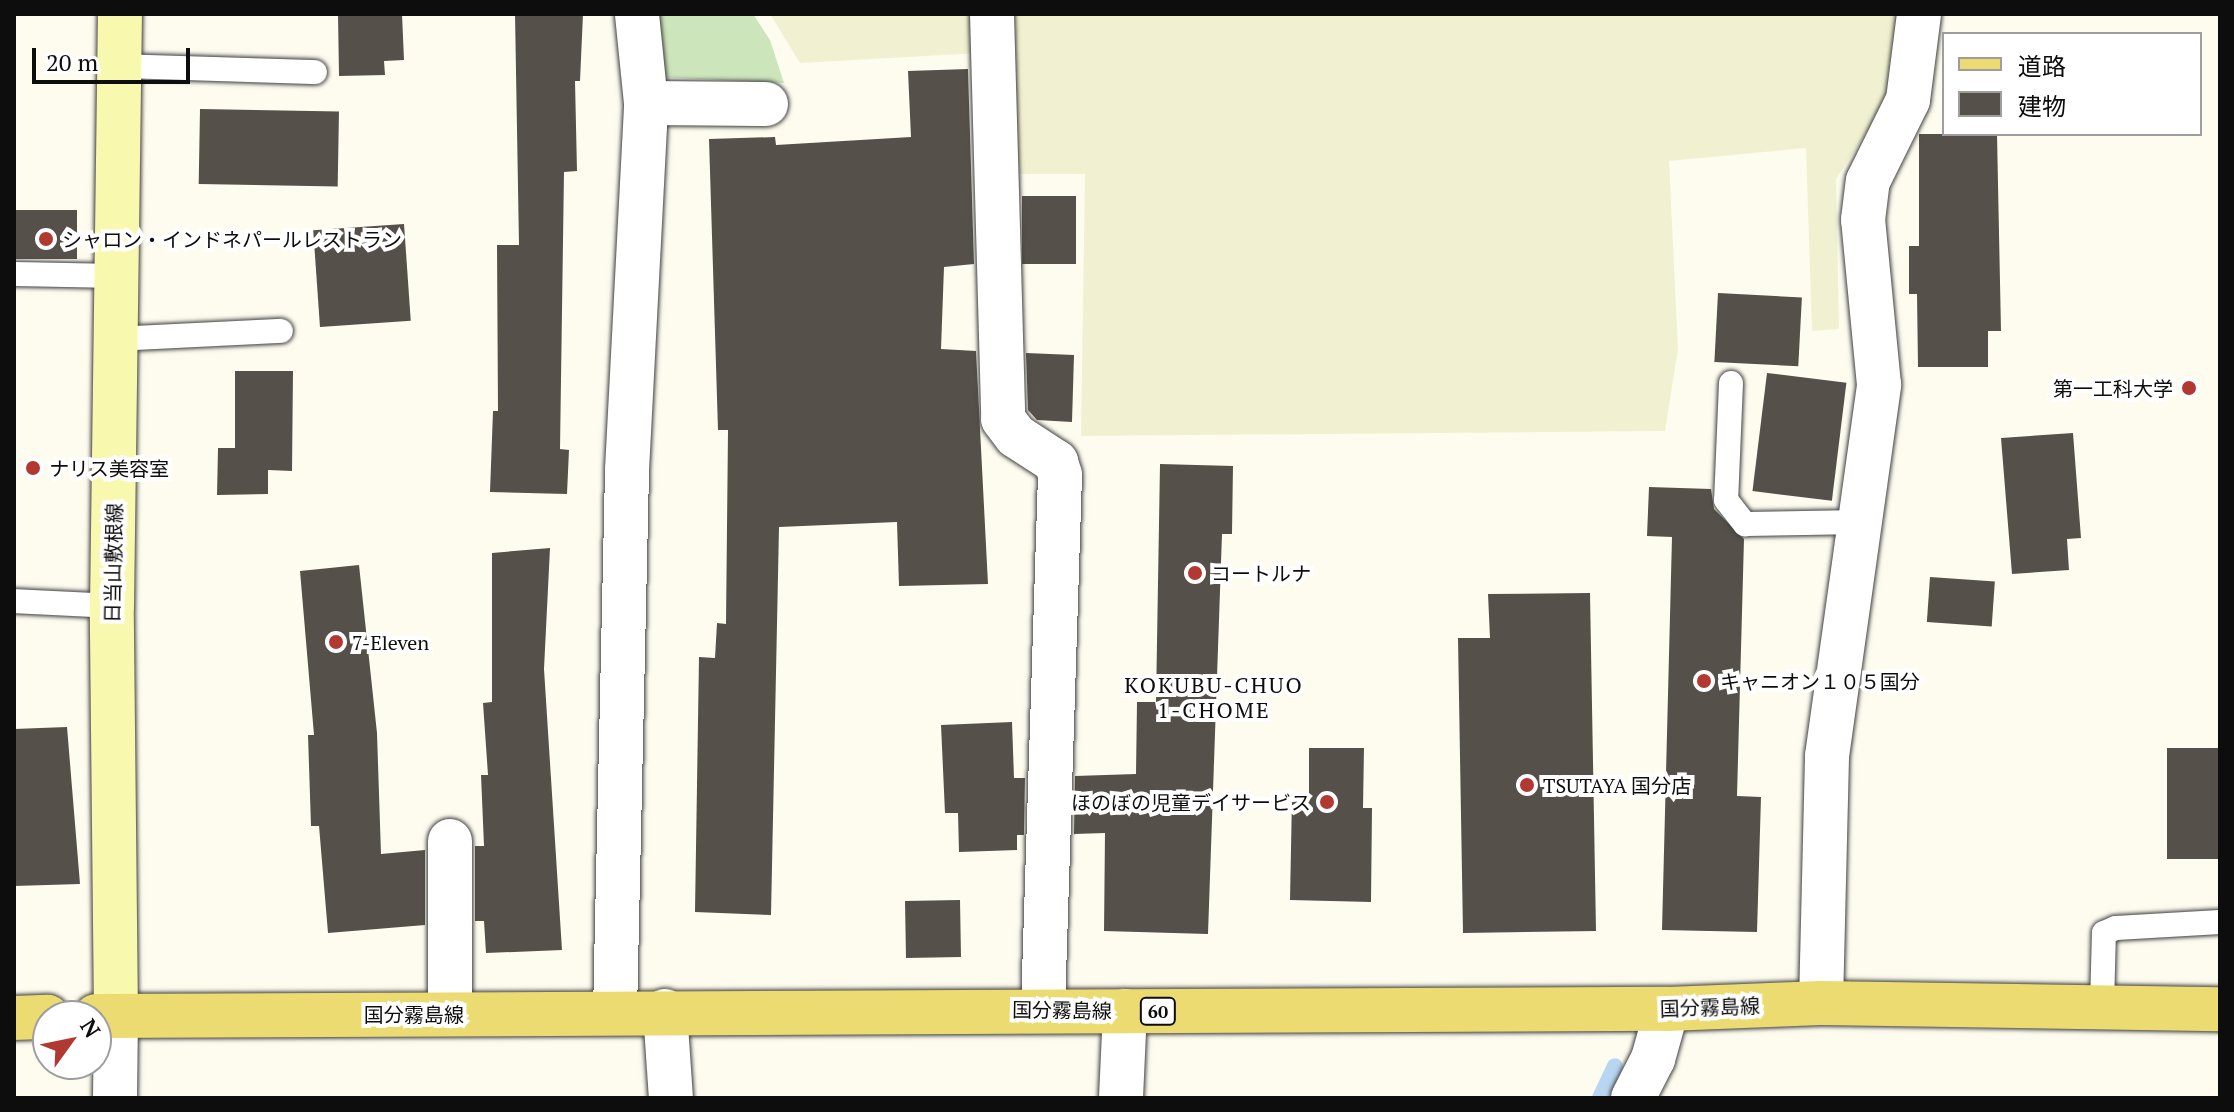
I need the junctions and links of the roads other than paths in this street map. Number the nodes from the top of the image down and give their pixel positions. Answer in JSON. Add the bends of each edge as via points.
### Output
{"nodes":[{"id":1,"x":120,"y":14,"type":"edge"},
{"id":2,"x":637,"y":14,"type":"edge"},
{"id":3,"x":992,"y":14,"type":"edge"},
{"id":4,"x":1919,"y":14,"type":"edge"},
{"id":5,"x":120,"y":66,"type":"junction"},
{"id":6,"x":315,"y":72,"type":"dead end"},
{"id":7,"x":646,"y":103,"type":"junction"},
{"id":8,"x":766,"y":104,"type":"dead end"},
{"id":9,"x":14,"y":274,"type":"edge"},
{"id":10,"x":118,"y":276,"type":"junction"},
{"id":11,"x":281,"y":331,"type":"dead end"},
{"id":12,"x":116,"y":339,"type":"junction"},
{"id":13,"x":1731,"y":383,"type":"dead end"},
{"id":14,"x":1863,"y":522,"type":"junction"},
{"id":15,"x":14,"y":601,"type":"edge"},
{"id":16,"x":112,"y":606,"type":"junction"},
{"id":17,"x":450,"y":841,"type":"dead end"},
{"id":18,"x":2220,"y":922,"type":"edge"},
{"id":19,"x":106,"y":1000,"type":"edge"},
{"id":20,"x":1821,"y":1003,"type":"junction"},
{"id":21,"x":2102,"y":1007,"type":"junction"},
{"id":22,"x":1043,"y":1008,"type":"junction"},
{"id":23,"x":1667,"y":1009,"type":"junction"},
{"id":24,"x":2220,"y":1009,"type":"edge"},
{"id":25,"x":665,"y":1011,"type":"junction"},
{"id":26,"x":1125,"y":1011,"type":"junction"},
{"id":27,"x":450,"y":1013,"type":"junction"},
{"id":28,"x":615,"y":1013,"type":"junction"},
{"id":29,"x":112,"y":1016,"type":"edge"},
{"id":30,"x":112,"y":1071,"type":"edge"},
{"id":31,"x":115,"y":1098,"type":"edge"},
{"id":32,"x":671,"y":1098,"type":"edge"},
{"id":33,"x":1121,"y":1098,"type":"edge"},
{"id":34,"x":1633,"y":1098,"type":"edge"}],
"edges":[{"from":1,"to":5,"type":"main road","name":"日当山敷根線"},
{"from":2,"to":7,"type":"street"},
{"from":3,"to":22,"type":"street","via":[[1003,419],[1016,436],[1056,462],[1060,475]]},
{"from":4,"to":14,"type":"street","via":[[1908,100],[1868,181],[1863,220],[1879,385]]},
{"from":5,"to":6,"type":"lane"},
{"from":5,"to":10,"type":"main road","name":"日当山敷根線"},
{"from":7,"to":8,"type":"street"},
{"from":7,"to":28,"type":"street","via":[[627,470]]},
{"from":9,"to":10,"type":"lane"},
{"from":10,"to":12,"type":"main road","name":"日当山敷根線"},
{"from":11,"to":12,"type":"lane"},
{"from":12,"to":16,"type":"main road","name":"日当山敷根線"},
{"from":13,"to":14,"type":"lane","via":[[1726,500],[1745,524]]},
{"from":14,"to":20,"type":"street","via":[[1827,756]]},
{"from":15,"to":16,"type":"lane"},
{"from":16,"to":19,"type":"main road","name":"日当山敷根線"},
{"from":17,"to":27,"type":"street"},
{"from":18,"to":21,"type":"lane","via":[[2104,933]]},
{"from":20,"to":21,"type":"main road","name":"国分霧島線","number":"60"},
{"from":20,"to":23,"type":"main road","name":"国分霧島線","number":"60"},
{"from":21,"to":24,"type":"main road","name":"国分霧島線","number":"60"},
{"from":22,"to":25,"type":"main road","name":"国分霧島線","number":"60"},
{"from":22,"to":26,"type":"main road","name":"国分霧島線","number":"60"},
{"from":23,"to":26,"type":"main road","name":"国分霧島線","number":"60"},
{"from":23,"to":34,"type":"street","via":[[1653,1059]]},
{"from":25,"to":28,"type":"main road","name":"国分霧島線","number":"60"},
{"from":25,"to":32,"type":"street"},
{"from":26,"to":33,"type":"street"},
{"from":27,"to":28,"type":"main road","name":"国分霧島線","number":"60"},
{"from":27,"to":29,"type":"main road","name":"国分霧島線","number":"60"},
{"from":30,"to":31,"type":"street"}]}
